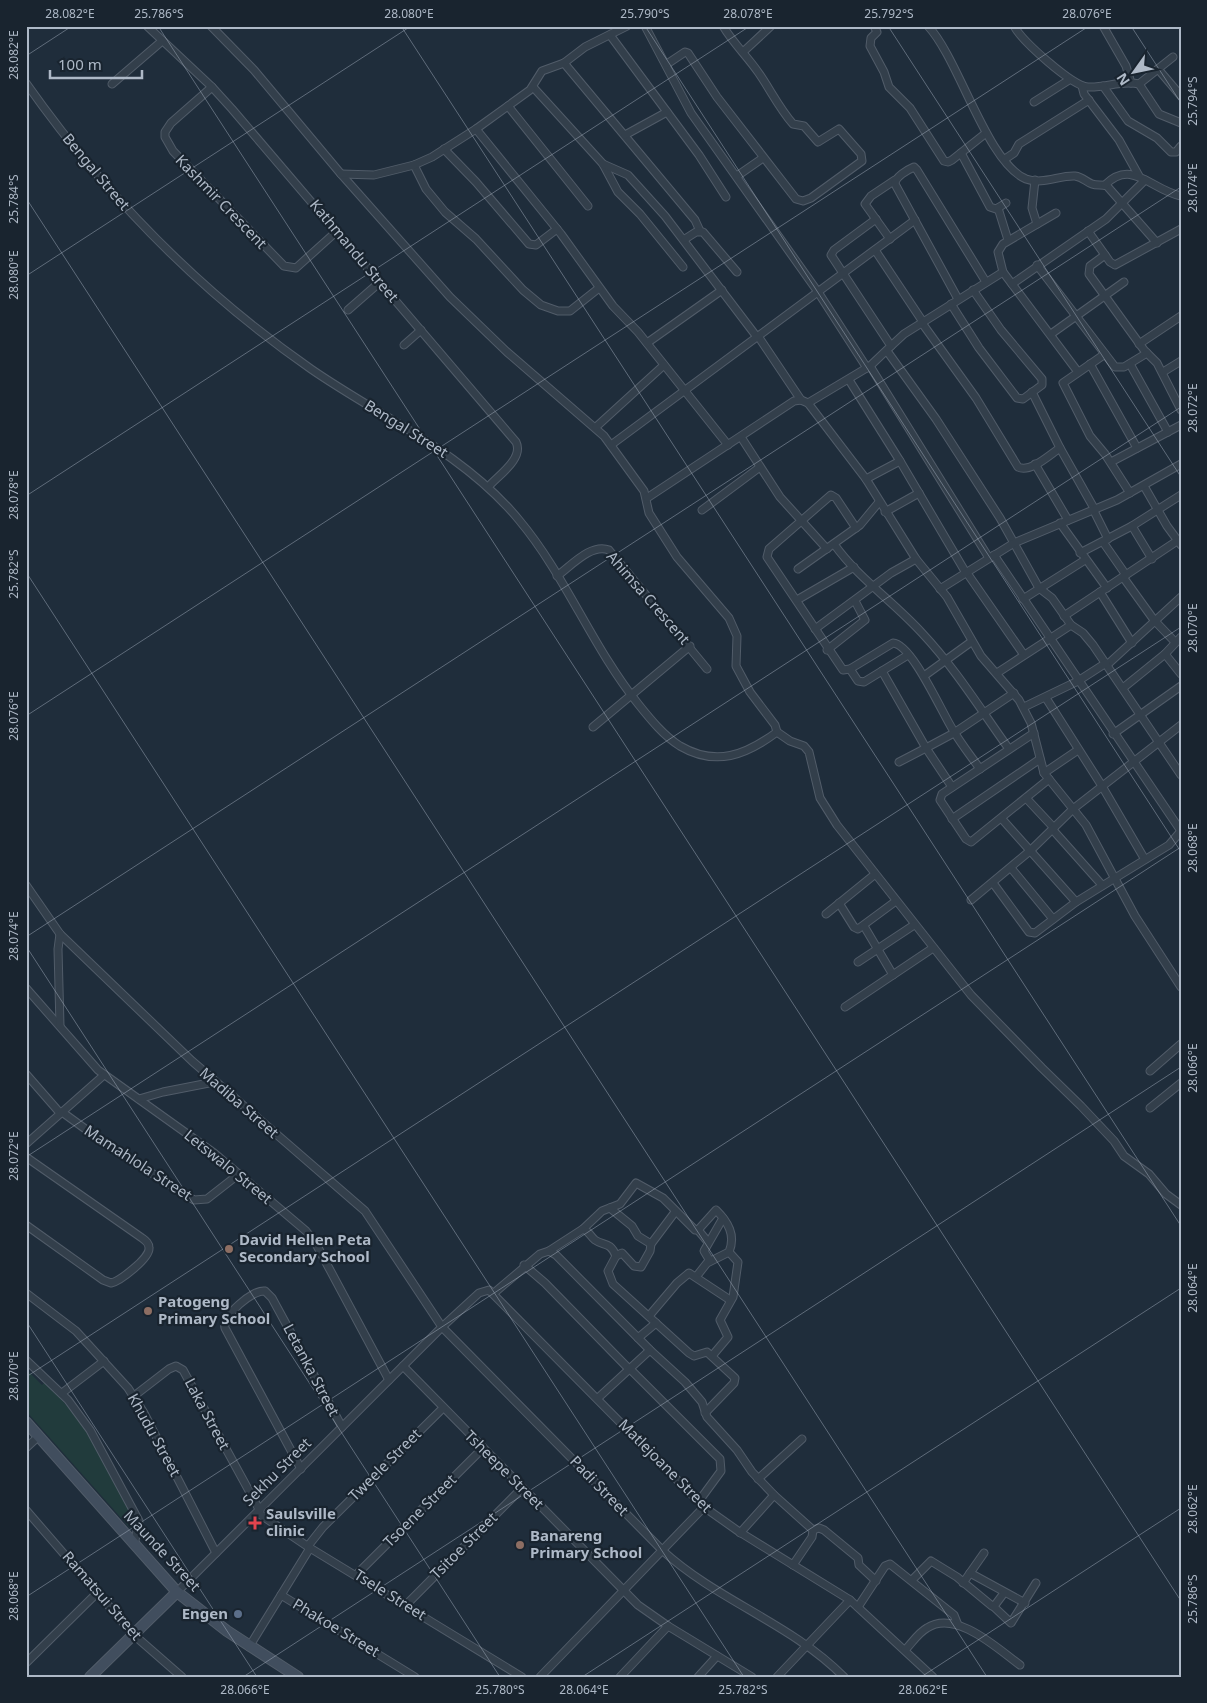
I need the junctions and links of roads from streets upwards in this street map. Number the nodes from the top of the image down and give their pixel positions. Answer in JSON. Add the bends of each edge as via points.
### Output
{"nodes":[{"id":1,"x":147,"y":26,"type":"edge"},
{"id":2,"x":211,"y":26,"type":"edge"},
{"id":3,"x":627,"y":26,"type":"edge"},
{"id":4,"x":645,"y":26,"type":"edge"},
{"id":5,"x":723,"y":26,"type":"edge"},
{"id":6,"x":771,"y":26,"type":"edge"},
{"id":7,"x":874,"y":26,"type":"edge"},
{"id":8,"x":928,"y":26,"type":"edge"},
{"id":9,"x":1014,"y":26,"type":"edge"},
{"id":10,"x":1103,"y":26,"type":"edge"},
{"id":11,"x":610,"y":35,"type":"junction"},
{"id":12,"x":162,"y":41,"type":"junction"},
{"id":13,"x":743,"y":52,"type":"junction"},
{"id":14,"x":1173,"y":57,"type":"dead end"},
{"id":15,"x":564,"y":63,"type":"junction"},
{"id":16,"x":667,"y":64,"type":"junction"},
{"id":17,"x":1158,"y":69,"type":"junction"},
{"id":18,"x":1069,"y":80,"type":"junction"},
{"id":19,"x":26,"y":83,"type":"edge"},
{"id":20,"x":1131,"y":83,"type":"junction"},
{"id":21,"x":112,"y":84,"type":"dead end"},
{"id":22,"x":1139,"y":84,"type":"junction"},
{"id":23,"x":1082,"y":86,"type":"junction"},
{"id":24,"x":1103,"y":86,"type":"junction"},
{"id":25,"x":212,"y":87,"type":"junction"},
{"id":26,"x":533,"y":87,"type":"junction"},
{"id":27,"x":1181,"y":96,"type":"edge"},
{"id":28,"x":1089,"y":100,"type":"junction"},
{"id":29,"x":1034,"y":102,"type":"dead end"},
{"id":30,"x":508,"y":106,"type":"junction"},
{"id":31,"x":666,"y":112,"type":"junction"},
{"id":32,"x":1181,"y":123,"type":"edge"},
{"id":33,"x":476,"y":129,"type":"junction"},
{"id":34,"x":986,"y":133,"type":"junction"},
{"id":35,"x":625,"y":135,"type":"junction"},
{"id":36,"x":1181,"y":146,"type":"edge"},
{"id":37,"x":444,"y":149,"type":"junction"},
{"id":38,"x":961,"y":153,"type":"junction"},
{"id":39,"x":763,"y":158,"type":"junction"},
{"id":40,"x":1005,"y":159,"type":"junction"},
{"id":41,"x":603,"y":164,"type":"junction"},
{"id":42,"x":414,"y":165,"type":"junction"},
{"id":43,"x":341,"y":174,"type":"junction"},
{"id":44,"x":737,"y":176,"type":"junction"},
{"id":45,"x":1142,"y":178,"type":"junction"},
{"id":46,"x":896,"y":180,"type":"junction"},
{"id":47,"x":1035,"y":180,"type":"junction"},
{"id":48,"x":1105,"y":185,"type":"junction"},
{"id":49,"x":1181,"y":196,"type":"edge"},
{"id":50,"x":726,"y":197,"type":"dead end"},
{"id":51,"x":1006,"y":203,"type":"dead end"},
{"id":52,"x":1122,"y":204,"type":"junction"},
{"id":53,"x":588,"y":206,"type":"dead end"},
{"id":54,"x":998,"y":208,"type":"junction"},
{"id":55,"x":1056,"y":213,"type":"dead end"},
{"id":56,"x":876,"y":219,"type":"junction"},
{"id":57,"x":915,"y":220,"type":"junction"},
{"id":58,"x":1037,"y":224,"type":"junction"},
{"id":59,"x":557,"y":229,"type":"junction"},
{"id":60,"x":1180,"y":230,"type":"edge"},
{"id":61,"x":700,"y":231,"type":"junction"},
{"id":62,"x":337,"y":232,"type":"junction"},
{"id":63,"x":1088,"y":232,"type":"junction"},
{"id":64,"x":685,"y":239,"type":"junction"},
{"id":65,"x":890,"y":239,"type":"junction"},
{"id":66,"x":1008,"y":240,"type":"junction"},
{"id":67,"x":1157,"y":243,"type":"junction"},
{"id":68,"x":875,"y":250,"type":"junction"},
{"id":69,"x":1105,"y":255,"type":"junction"},
{"id":70,"x":1037,"y":264,"type":"junction"},
{"id":71,"x":683,"y":268,"type":"dead end"},
{"id":72,"x":737,"y":272,"type":"dead end"},
{"id":73,"x":1003,"y":272,"type":"junction"},
{"id":74,"x":844,"y":273,"type":"junction"},
{"id":75,"x":380,"y":282,"type":"junction"},
{"id":76,"x":986,"y":282,"type":"junction"},
{"id":77,"x":1124,"y":282,"type":"dead end"},
{"id":78,"x":1012,"y":284,"type":"junction"},
{"id":79,"x":599,"y":288,"type":"junction"},
{"id":80,"x":722,"y":290,"type":"junction"},
{"id":81,"x":973,"y":290,"type":"junction"},
{"id":82,"x":818,"y":292,"type":"junction"},
{"id":83,"x":1103,"y":296,"type":"junction"},
{"id":84,"x":958,"y":299,"type":"junction"},
{"id":85,"x":950,"y":304,"type":"junction"},
{"id":86,"x":348,"y":310,"type":"dead end"},
{"id":87,"x":1076,"y":315,"type":"junction"},
{"id":88,"x":1181,"y":316,"type":"edge"},
{"id":89,"x":922,"y":322,"type":"junction"},
{"id":90,"x":421,"y":330,"type":"junction"},
{"id":91,"x":1051,"y":334,"type":"junction"},
{"id":92,"x":757,"y":336,"type":"junction"},
{"id":93,"x":647,"y":343,"type":"junction"},
{"id":94,"x":1139,"y":344,"type":"junction"},
{"id":95,"x":404,"y":345,"type":"dead end"},
{"id":96,"x":889,"y":348,"type":"junction"},
{"id":97,"x":1147,"y":353,"type":"junction"},
{"id":98,"x":1105,"y":354,"type":"junction"},
{"id":99,"x":1181,"y":361,"type":"edge"},
{"id":100,"x":1090,"y":364,"type":"junction"},
{"id":101,"x":1130,"y":364,"type":"junction"},
{"id":102,"x":664,"y":366,"type":"junction"},
{"id":103,"x":868,"y":367,"type":"junction"},
{"id":104,"x":1078,"y":372,"type":"junction"},
{"id":105,"x":1163,"y":372,"type":"junction"},
{"id":106,"x":849,"y":380,"type":"junction"},
{"id":107,"x":684,"y":391,"type":"junction"},
{"id":108,"x":1032,"y":392,"type":"junction"},
{"id":109,"x":805,"y":401,"type":"junction"},
{"id":110,"x":1181,"y":410,"type":"edge"},
{"id":111,"x":1181,"y":425,"type":"edge"},
{"id":112,"x":596,"y":427,"type":"junction"},
{"id":113,"x":1168,"y":432,"type":"junction"},
{"id":114,"x":741,"y":437,"type":"junction"},
{"id":115,"x":611,"y":445,"type":"junction"},
{"id":116,"x":728,"y":445,"type":"junction"},
{"id":117,"x":1060,"y":448,"type":"junction"},
{"id":118,"x":1137,"y":448,"type":"junction"},
{"id":119,"x":900,"y":461,"type":"junction"},
{"id":120,"x":1111,"y":462,"type":"junction"},
{"id":121,"x":1035,"y":464,"type":"junction"},
{"id":122,"x":1181,"y":464,"type":"edge"},
{"id":123,"x":760,"y":467,"type":"junction"},
{"id":124,"x":866,"y":479,"type":"junction"},
{"id":125,"x":489,"y":486,"type":"junction"},
{"id":126,"x":1144,"y":486,"type":"junction"},
{"id":127,"x":918,"y":493,"type":"junction"},
{"id":128,"x":1130,"y":493,"type":"junction"},
{"id":129,"x":1181,"y":495,"type":"edge"},
{"id":130,"x":647,"y":498,"type":"junction"},
{"id":131,"x":879,"y":502,"type":"junction"},
{"id":132,"x":702,"y":510,"type":"dead end"},
{"id":133,"x":1094,"y":511,"type":"junction"},
{"id":134,"x":1158,"y":511,"type":"junction"},
{"id":135,"x":885,"y":512,"type":"junction"},
{"id":136,"x":800,"y":520,"type":"junction"},
{"id":137,"x":1068,"y":520,"type":"junction"},
{"id":138,"x":1060,"y":523,"type":"junction"},
{"id":139,"x":1132,"y":526,"type":"junction"},
{"id":140,"x":856,"y":528,"type":"junction"},
{"id":141,"x":1106,"y":540,"type":"junction"},
{"id":142,"x":1014,"y":543,"type":"junction"},
{"id":143,"x":1179,"y":543,"type":"edge"},
{"id":144,"x":834,"y":544,"type":"junction"},
{"id":145,"x":827,"y":548,"type":"junction"},
{"id":146,"x":1083,"y":556,"type":"junction"},
{"id":147,"x":991,"y":557,"type":"junction"},
{"id":148,"x":916,"y":559,"type":"junction"},
{"id":149,"x":1152,"y":559,"type":"junction"},
{"id":150,"x":854,"y":567,"type":"junction"},
{"id":151,"x":798,"y":569,"type":"dead end"},
{"id":152,"x":967,"y":573,"type":"junction"},
{"id":153,"x":557,"y":576,"type":"junction"},
{"id":154,"x":1125,"y":576,"type":"junction"},
{"id":155,"x":874,"y":586,"type":"junction"},
{"id":156,"x":1039,"y":588,"type":"junction"},
{"id":157,"x":940,"y":589,"type":"junction"},
{"id":158,"x":1103,"y":590,"type":"junction"},
{"id":159,"x":1181,"y":596,"type":"edge"},
{"id":160,"x":1023,"y":599,"type":"junction"},
{"id":161,"x":797,"y":600,"type":"junction"},
{"id":162,"x":855,"y":601,"type":"junction"},
{"id":163,"x":1064,"y":616,"type":"junction"},
{"id":164,"x":1154,"y":620,"type":"junction"},
{"id":165,"x":1071,"y":625,"type":"junction"},
{"id":166,"x":815,"y":629,"type":"junction"},
{"id":167,"x":1049,"y":638,"type":"junction"},
{"id":168,"x":1178,"y":639,"type":"edge"},
{"id":169,"x":972,"y":642,"type":"junction"},
{"id":170,"x":1132,"y":643,"type":"junction"},
{"id":171,"x":690,"y":646,"type":"junction"},
{"id":172,"x":828,"y":650,"type":"junction"},
{"id":173,"x":908,"y":654,"type":"junction"},
{"id":174,"x":1024,"y":654,"type":"junction"},
{"id":175,"x":1165,"y":654,"type":"junction"},
{"id":176,"x":946,"y":660,"type":"junction"},
{"id":177,"x":1106,"y":664,"type":"junction"},
{"id":178,"x":850,"y":669,"type":"junction"},
{"id":179,"x":707,"y":670,"type":"dead end"},
{"id":180,"x":882,"y":671,"type":"junction"},
{"id":181,"x":997,"y":673,"type":"junction"},
{"id":182,"x":1181,"y":674,"type":"edge"},
{"id":183,"x":924,"y":676,"type":"junction"},
{"id":184,"x":1078,"y":681,"type":"junction"},
{"id":185,"x":1181,"y":686,"type":"edge"},
{"id":186,"x":1122,"y":688,"type":"junction"},
{"id":187,"x":1014,"y":693,"type":"junction"},
{"id":188,"x":631,"y":695,"type":"junction"},
{"id":189,"x":1046,"y":698,"type":"junction"},
{"id":190,"x":1024,"y":708,"type":"junction"},
{"id":191,"x":983,"y":714,"type":"junction"},
{"id":192,"x":1141,"y":715,"type":"junction"},
{"id":193,"x":1181,"y":725,"type":"edge"},
{"id":194,"x":593,"y":727,"type":"dead end"},
{"id":195,"x":777,"y":732,"type":"junction"},
{"id":196,"x":954,"y":733,"type":"junction"},
{"id":197,"x":1034,"y":733,"type":"junction"},
{"id":198,"x":1113,"y":734,"type":"junction"},
{"id":199,"x":1160,"y":743,"type":"junction"},
{"id":200,"x":926,"y":748,"type":"junction"},
{"id":201,"x":1009,"y":749,"type":"junction"},
{"id":202,"x":1078,"y":750,"type":"junction"},
{"id":203,"x":1040,"y":759,"type":"junction"},
{"id":204,"x":899,"y":762,"type":"dead end"},
{"id":205,"x":1134,"y":764,"type":"junction"},
{"id":206,"x":980,"y":769,"type":"junction"},
{"id":207,"x":1180,"y":774,"type":"edge"},
{"id":208,"x":1047,"y":776,"type":"junction"},
{"id":209,"x":1102,"y":786,"type":"junction"},
{"id":210,"x":952,"y":788,"type":"junction"},
{"id":211,"x":1026,"y":798,"type":"junction"},
{"id":212,"x":1073,"y":809,"type":"junction"},
{"id":213,"x":952,"y":819,"type":"junction"},
{"id":214,"x":1002,"y":819,"type":"junction"},
{"id":215,"x":1053,"y":829,"type":"junction"},
{"id":216,"x":1181,"y":831,"type":"edge"},
{"id":217,"x":1031,"y":850,"type":"junction"},
{"id":218,"x":1144,"y":858,"type":"junction"},
{"id":219,"x":1011,"y":868,"type":"junction"},
{"id":220,"x":874,"y":875,"type":"junction"},
{"id":221,"x":1115,"y":878,"type":"junction"},
{"id":222,"x":992,"y":883,"type":"junction"},
{"id":223,"x":26,"y":885,"type":"edge"},
{"id":224,"x":1102,"y":885,"type":"junction"},
{"id":225,"x":971,"y":900,"type":"dead end"},
{"id":226,"x":896,"y":901,"type":"junction"},
{"id":227,"x":1076,"y":902,"type":"junction"},
{"id":228,"x":839,"y":903,"type":"junction"},
{"id":229,"x":826,"y":914,"type":"dead end"},
{"id":230,"x":1053,"y":920,"type":"junction"},
{"id":231,"x":914,"y":925,"type":"junction"},
{"id":232,"x":864,"y":926,"type":"junction"},
{"id":233,"x":60,"y":934,"type":"junction"},
{"id":234,"x":933,"y":948,"type":"junction"},
{"id":235,"x":877,"y":949,"type":"junction"},
{"id":236,"x":858,"y":962,"type":"dead end"},
{"id":237,"x":893,"y":975,"type":"junction"},
{"id":238,"x":1181,"y":987,"type":"edge"},
{"id":239,"x":26,"y":988,"type":"edge"},
{"id":240,"x":845,"y":1007,"type":"dead end"},
{"id":241,"x":60,"y":1026,"type":"junction"},
{"id":242,"x":1181,"y":1044,"type":"edge"},
{"id":243,"x":1150,"y":1071,"type":"dead end"},
{"id":244,"x":26,"y":1074,"type":"edge"},
{"id":245,"x":104,"y":1075,"type":"junction"},
{"id":246,"x":214,"y":1082,"type":"junction"},
{"id":247,"x":1181,"y":1083,"type":"edge"},
{"id":248,"x":139,"y":1099,"type":"junction"},
{"id":249,"x":1150,"y":1108,"type":"dead end"},
{"id":250,"x":61,"y":1112,"type":"junction"},
{"id":251,"x":26,"y":1144,"type":"edge"},
{"id":252,"x":26,"y":1157,"type":"edge"},
{"id":253,"x":239,"y":1174,"type":"junction"},
{"id":254,"x":1181,"y":1205,"type":"edge"},
{"id":255,"x":610,"y":1208,"type":"junction"},
{"id":256,"x":675,"y":1212,"type":"junction"},
{"id":257,"x":723,"y":1218,"type":"junction"},
{"id":258,"x":26,"y":1225,"type":"edge"},
{"id":259,"x":583,"y":1229,"type":"junction"},
{"id":260,"x":698,"y":1230,"type":"junction"},
{"id":261,"x":708,"y":1242,"type":"junction"},
{"id":262,"x":651,"y":1244,"type":"junction"},
{"id":263,"x":549,"y":1251,"type":"junction"},
{"id":264,"x":729,"y":1252,"type":"junction"},
{"id":265,"x":616,"y":1256,"type":"junction"},
{"id":266,"x":710,"y":1261,"type":"junction"},
{"id":267,"x":524,"y":1266,"type":"junction"},
{"id":268,"x":696,"y":1277,"type":"junction"},
{"id":269,"x":486,"y":1290,"type":"joint"},
{"id":270,"x":26,"y":1293,"type":"edge"},
{"id":271,"x":494,"y":1293,"type":"junction"},
{"id":272,"x":730,"y":1300,"type":"junction"},
{"id":273,"x":649,"y":1316,"type":"junction"},
{"id":274,"x":656,"y":1323,"type":"junction"},
{"id":275,"x":442,"y":1327,"type":"junction"},
{"id":276,"x":638,"y":1338,"type":"junction"},
{"id":277,"x":650,"y":1350,"type":"junction"},
{"id":278,"x":712,"y":1356,"type":"junction"},
{"id":279,"x":26,"y":1360,"type":"edge"},
{"id":280,"x":104,"y":1361,"type":"junction"},
{"id":281,"x":403,"y":1366,"type":"junction"},
{"id":282,"x":630,"y":1369,"type":"junction"},
{"id":283,"x":389,"y":1380,"type":"junction"},
{"id":284,"x":62,"y":1393,"type":"junction"},
{"id":285,"x":134,"y":1396,"type":"junction"},
{"id":286,"x":598,"y":1398,"type":"junction"},
{"id":287,"x":443,"y":1408,"type":"junction"},
{"id":288,"x":705,"y":1413,"type":"junction"},
{"id":289,"x":26,"y":1422,"type":"edge"},
{"id":290,"x":342,"y":1427,"type":"junction"},
{"id":291,"x":39,"y":1436,"type":"junction"},
{"id":292,"x":802,"y":1439,"type":"dead end"},
{"id":293,"x":26,"y":1448,"type":"edge"},
{"id":294,"x":483,"y":1448,"type":"junction"},
{"id":295,"x":301,"y":1469,"type":"junction"},
{"id":296,"x":758,"y":1479,"type":"junction"},
{"id":297,"x":522,"y":1488,"type":"junction"},
{"id":298,"x":774,"y":1495,"type":"junction"},
{"id":299,"x":701,"y":1504,"type":"junction"},
{"id":300,"x":259,"y":1512,"type":"junction"},
{"id":301,"x":28,"y":1515,"type":"edge"},
{"id":302,"x":813,"y":1530,"type":"junction"},
{"id":303,"x":740,"y":1533,"type":"junction"},
{"id":304,"x":134,"y":1544,"type":"junction"},
{"id":305,"x":309,"y":1547,"type":"junction"},
{"id":306,"x":662,"y":1551,"type":"junction"},
{"id":307,"x":216,"y":1553,"type":"junction"},
{"id":308,"x":984,"y":1553,"type":"dead end"},
{"id":309,"x":793,"y":1565,"type":"junction"},
{"id":310,"x":970,"y":1573,"type":"junction"},
{"id":311,"x":357,"y":1574,"type":"junction"},
{"id":312,"x":912,"y":1580,"type":"junction"},
{"id":313,"x":876,"y":1581,"type":"junction"},
{"id":314,"x":963,"y":1583,"type":"junction"},
{"id":315,"x":1036,"y":1583,"type":"dead end"},
{"id":316,"x":623,"y":1590,"type":"junction"},
{"id":317,"x":98,"y":1592,"type":"junction"},
{"id":318,"x":178,"y":1592,"type":"junction"},
{"id":319,"x":1004,"y":1593,"type":"junction"},
{"id":320,"x":281,"y":1595,"type":"junction"},
{"id":321,"x":850,"y":1600,"type":"junction"},
{"id":322,"x":1025,"y":1603,"type":"junction"},
{"id":323,"x":406,"y":1605,"type":"junction"},
{"id":324,"x":993,"y":1606,"type":"junction"},
{"id":325,"x":858,"y":1607,"type":"junction"},
{"id":326,"x":958,"y":1625,"type":"junction"},
{"id":327,"x":668,"y":1626,"type":"junction"},
{"id":328,"x":134,"y":1635,"type":"junction"},
{"id":329,"x":808,"y":1645,"type":"junction"},
{"id":330,"x":249,"y":1647,"type":"junction"},
{"id":331,"x":905,"y":1650,"type":"junction"},
{"id":332,"x":717,"y":1656,"type":"junction"},
{"id":333,"x":26,"y":1663,"type":"edge"},
{"id":334,"x":1020,"y":1665,"type":"dead end"},
{"id":335,"x":93,"y":1676,"type":"edge"},
{"id":336,"x":182,"y":1677,"type":"edge"},
{"id":337,"x":298,"y":1677,"type":"edge"},
{"id":338,"x":415,"y":1677,"type":"edge"},
{"id":339,"x":522,"y":1677,"type":"edge"},
{"id":340,"x":540,"y":1677,"type":"edge"},
{"id":341,"x":620,"y":1677,"type":"edge"},
{"id":342,"x":698,"y":1677,"type":"edge"},
{"id":343,"x":752,"y":1677,"type":"edge"},
{"id":344,"x":777,"y":1677,"type":"edge"},
{"id":345,"x":844,"y":1677,"type":"edge"},
{"id":346,"x":933,"y":1677,"type":"edge"}],
"edges":[{"from":1,"to":12,"type":"street","name":"Kathmandu Street"},
{"from":2,"to":43,"type":"street","via":[[254,70]]},
{"from":3,"to":11,"type":"street"},
{"from":4,"to":16,"type":"street"},
{"from":5,"to":13,"type":"street"},
{"from":6,"to":13,"type":"street"},
{"from":7,"to":38,"type":"street","via":[[877,32],[870,40],[870,46],[889,87],[910,108],[944,161],[948,162]]},
{"from":8,"to":34,"type":"street","via":[[942,45]]},
{"from":9,"to":18,"type":"street"},
{"from":10,"to":20,"type":"street","via":[[1122,58]]},
{"from":11,"to":15,"type":"street","via":[[585,46]]},
{"from":11,"to":31,"type":"street"},
{"from":12,"to":21,"type":"street"},
{"from":12,"to":25,"type":"street","name":"Kathmandu Street"},
{"from":13,"to":39,"type":"street","via":[[793,124],[804,126],[818,142],[839,129],[863,159],[829,187],[803,201],[792,196]]},
{"from":14,"to":17,"type":"street"},
{"from":15,"to":26,"type":"street","via":[[542,71]]},
{"from":15,"to":35,"type":"street"},
{"from":16,"to":39,"type":"street","via":[[688,53]]},
{"from":16,"to":44,"type":"street","via":[[692,113]]},
{"from":17,"to":22,"type":"street"},
{"from":17,"to":27,"type":"street"},
{"from":18,"to":23,"type":"street"},
{"from":18,"to":29,"type":"street"},
{"from":19,"to":125,"type":"street","name":"Bengal Street","via":[[133,217],[197,280],[270,340],[446,453]]},
{"from":20,"to":22,"type":"street"},
{"from":20,"to":24,"type":"street"},
{"from":22,"to":32,"type":"street","via":[[1160,114]]},
{"from":23,"to":24,"type":"street"},
{"from":23,"to":28,"type":"street"},
{"from":24,"to":36,"type":"street","via":[[1131,124],[1157,138],[1171,152],[1176,152]]},
{"from":25,"to":62,"type":"street","name":"Kathmandu Street"},
{"from":25,"to":62,"type":"street","name":"Kashmir Crescent","via":[[168,127],[165,137],[173,151],[284,266],[296,268]]},
{"from":26,"to":30,"type":"street"},
{"from":26,"to":41,"type":"street"},
{"from":28,"to":40,"type":"street","via":[[1020,144]]},
{"from":28,"to":45,"type":"street"},
{"from":30,"to":33,"type":"street"},
{"from":30,"to":53,"type":"street"},
{"from":31,"to":35,"type":"street"},
{"from":31,"to":50,"type":"street"},
{"from":33,"to":37,"type":"street"},
{"from":33,"to":59,"type":"street"},
{"from":34,"to":38,"type":"street"},
{"from":34,"to":40,"type":"street"},
{"from":35,"to":61,"type":"street"},
{"from":37,"to":42,"type":"street"},
{"from":37,"to":59,"type":"street","via":[[528,244],[536,245]]},
{"from":38,"to":54,"type":"street","via":[[990,207]]},
{"from":39,"to":44,"type":"street"},
{"from":40,"to":47,"type":"street","via":[[1024,178]]},
{"from":41,"to":64,"type":"street","via":[[621,171],[635,182]]},
{"from":41,"to":71,"type":"street","via":[[618,192]]},
{"from":42,"to":43,"type":"street","via":[[374,174]]},
{"from":42,"to":79,"type":"street","via":[[426,189],[445,212],[476,238],[541,305],[570,311]]},
{"from":43,"to":112,"type":"street","via":[[475,322]]},
{"from":44,"to":82,"type":"street"},
{"from":45,"to":48,"type":"street","via":[[1120,174]]},
{"from":45,"to":49,"type":"street","via":[[1163,191]]},
{"from":45,"to":52,"type":"street"},
{"from":46,"to":56,"type":"street","via":[[866,202]]},
{"from":46,"to":57,"type":"street","via":[[895,184]]},
{"from":46,"to":76,"type":"street","via":[[916,168]]},
{"from":47,"to":48,"type":"street","via":[[1076,176],[1092,184]]},
{"from":47,"to":58,"type":"street","via":[[1032,208]]},
{"from":48,"to":52,"type":"street"},
{"from":51,"to":54,"type":"street"},
{"from":52,"to":63,"type":"street"},
{"from":52,"to":67,"type":"street"},
{"from":54,"to":66,"type":"street"},
{"from":55,"to":58,"type":"street"},
{"from":56,"to":65,"type":"street"},
{"from":56,"to":74,"type":"street","via":[[832,251],[832,257]]},
{"from":57,"to":65,"type":"street"},
{"from":57,"to":84,"type":"street"},
{"from":58,"to":66,"type":"street"},
{"from":59,"to":79,"type":"street"},
{"from":60,"to":67,"type":"street"},
{"from":61,"to":64,"type":"street"},
{"from":61,"to":72,"type":"street"},
{"from":62,"to":75,"type":"street","name":"Kathmandu Street"},
{"from":63,"to":69,"type":"street"},
{"from":63,"to":70,"type":"street"},
{"from":64,"to":80,"type":"street"},
{"from":65,"to":68,"type":"street"},
{"from":66,"to":73,"type":"street","via":[[998,252]]},
{"from":67,"to":69,"type":"street","via":[[1116,265]]},
{"from":68,"to":74,"type":"street"},
{"from":68,"to":89,"type":"street"},
{"from":69,"to":83,"type":"street","via":[[1090,266],[1088,272]]},
{"from":70,"to":78,"type":"street"},
{"from":70,"to":87,"type":"street"},
{"from":73,"to":76,"type":"street"},
{"from":73,"to":78,"type":"street"},
{"from":74,"to":82,"type":"street"},
{"from":74,"to":96,"type":"street"},
{"from":75,"to":86,"type":"street"},
{"from":75,"to":90,"type":"street","name":"Kathmandu Street"},
{"from":76,"to":81,"type":"street"},
{"from":77,"to":83,"type":"street"},
{"from":78,"to":91,"type":"street"},
{"from":79,"to":93,"type":"street"},
{"from":80,"to":92,"type":"street"},
{"from":80,"to":93,"type":"street"},
{"from":81,"to":84,"type":"street"},
{"from":81,"to":108,"type":"street","via":[[1042,379],[1042,385]]},
{"from":82,"to":92,"type":"street"},
{"from":82,"to":103,"type":"street"},
{"from":83,"to":87,"type":"street"},
{"from":83,"to":94,"type":"street"},
{"from":84,"to":85,"type":"street"},
{"from":85,"to":89,"type":"street"},
{"from":85,"to":108,"type":"street","via":[[1017,398],[1021,400]]},
{"from":87,"to":91,"type":"street"},
{"from":87,"to":98,"type":"street"},
{"from":88,"to":94,"type":"street"},
{"from":89,"to":96,"type":"street"},
{"from":89,"to":121,"type":"street","via":[[976,398],[1018,467],[1025,469]]},
{"from":90,"to":95,"type":"street"},
{"from":90,"to":125,"type":"street","name":"Kathmandu Street","via":[[519,447],[516,457]]},
{"from":91,"to":104,"type":"street"},
{"from":92,"to":107,"type":"street"},
{"from":92,"to":109,"type":"street"},
{"from":93,"to":102,"type":"street"},
{"from":94,"to":97,"type":"street"},
{"from":96,"to":103,"type":"street"},
{"from":96,"to":142,"type":"street"},
{"from":97,"to":101,"type":"street"},
{"from":97,"to":105,"type":"street"},
{"from":98,"to":100,"type":"street"},
{"from":98,"to":101,"type":"street","via":[[1115,367]]},
{"from":99,"to":105,"type":"street"},
{"from":100,"to":104,"type":"street"},
{"from":100,"to":118,"type":"street"},
{"from":101,"to":113,"type":"street"},
{"from":102,"to":107,"type":"street"},
{"from":102,"to":112,"type":"street"},
{"from":103,"to":106,"type":"street"},
{"from":103,"to":147,"type":"street"},
{"from":104,"to":120,"type":"street","via":[[1063,383],[1090,436]]},
{"from":105,"to":110,"type":"street"},
{"from":106,"to":109,"type":"street"},
{"from":106,"to":119,"type":"street"},
{"from":107,"to":115,"type":"street"},
{"from":107,"to":116,"type":"street"},
{"from":108,"to":117,"type":"street"},
{"from":109,"to":114,"type":"street","via":[[790,404]]},
{"from":109,"to":124,"type":"street"},
{"from":111,"to":113,"type":"street"},
{"from":112,"to":115,"type":"street"},
{"from":113,"to":118,"type":"street"},
{"from":114,"to":116,"type":"street"},
{"from":114,"to":123,"type":"street"},
{"from":115,"to":130,"type":"street","via":[[638,480]]},
{"from":116,"to":130,"type":"street"},
{"from":117,"to":121,"type":"street"},
{"from":117,"to":133,"type":"street"},
{"from":118,"to":120,"type":"street"},
{"from":119,"to":124,"type":"street"},
{"from":119,"to":127,"type":"street"},
{"from":120,"to":128,"type":"street"},
{"from":121,"to":137,"type":"street"},
{"from":122,"to":126,"type":"street"},
{"from":123,"to":132,"type":"street"},
{"from":123,"to":136,"type":"street"},
{"from":124,"to":131,"type":"street"},
{"from":125,"to":153,"type":"street","name":"Bengal Street","via":[[529,532]]},
{"from":126,"to":128,"type":"street"},
{"from":126,"to":134,"type":"street"},
{"from":127,"to":135,"type":"street"},
{"from":127,"to":152,"type":"street"},
{"from":128,"to":133,"type":"street"},
{"from":129,"to":134,"type":"street"},
{"from":130,"to":195,"type":"street","via":[[649,513],[676,557],[733,625],[737,636],[736,666]]},
{"from":131,"to":135,"type":"street"},
{"from":131,"to":140,"type":"street"},
{"from":133,"to":137,"type":"street"},
{"from":133,"to":141,"type":"street"},
{"from":134,"to":139,"type":"street"},
{"from":134,"to":143,"type":"street"},
{"from":135,"to":148,"type":"street"},
{"from":136,"to":140,"type":"street","via":[[831,495]]},
{"from":136,"to":145,"type":"street"},
{"from":136,"to":161,"type":"street","via":[[766,554]]},
{"from":137,"to":138,"type":"street"},
{"from":138,"to":142,"type":"street"},
{"from":138,"to":146,"type":"street"},
{"from":139,"to":141,"type":"street"},
{"from":139,"to":149,"type":"street"},
{"from":140,"to":144,"type":"street"},
{"from":141,"to":146,"type":"street"},
{"from":141,"to":154,"type":"street"},
{"from":142,"to":147,"type":"street"},
{"from":142,"to":156,"type":"street"},
{"from":143,"to":149,"type":"street"},
{"from":144,"to":145,"type":"street"},
{"from":144,"to":150,"type":"street"},
{"from":145,"to":151,"type":"street"},
{"from":146,"to":156,"type":"street"},
{"from":146,"to":158,"type":"street"},
{"from":147,"to":152,"type":"street"},
{"from":147,"to":160,"type":"street"},
{"from":148,"to":155,"type":"street"},
{"from":148,"to":157,"type":"street"},
{"from":149,"to":154,"type":"street"},
{"from":150,"to":155,"type":"street"},
{"from":150,"to":161,"type":"street"},
{"from":152,"to":157,"type":"street"},
{"from":152,"to":174,"type":"street"},
{"from":153,"to":171,"type":"street","name":"Ahimsa Crescent","via":[[592,550],[608,550]]},
{"from":153,"to":188,"type":"street","name":"Bengal Street","via":[[601,652]]},
{"from":154,"to":158,"type":"street"},
{"from":154,"to":164,"type":"street"},
{"from":155,"to":162,"type":"street"},
{"from":155,"to":176,"type":"street"},
{"from":156,"to":160,"type":"street"},
{"from":156,"to":163,"type":"street","via":[[1052,598]]},
{"from":157,"to":169,"type":"street"},
{"from":158,"to":163,"type":"street"},
{"from":158,"to":170,"type":"street"},
{"from":159,"to":164,"type":"street"},
{"from":160,"to":167,"type":"street"},
{"from":161,"to":166,"type":"street"},
{"from":162,"to":166,"type":"street"},
{"from":162,"to":172,"type":"street","via":[[865,620]]},
{"from":163,"to":165,"type":"street"},
{"from":164,"to":168,"type":"street"},
{"from":164,"to":170,"type":"street"},
{"from":165,"to":167,"type":"street"},
{"from":165,"to":177,"type":"street","via":[[1088,638]]},
{"from":166,"to":172,"type":"street"},
{"from":167,"to":174,"type":"street"},
{"from":167,"to":184,"type":"street"},
{"from":168,"to":175,"type":"street"},
{"from":169,"to":176,"type":"street"},
{"from":169,"to":181,"type":"street","via":[[980,656]]},
{"from":170,"to":177,"type":"street"},
{"from":171,"to":179,"type":"street","name":"Ahimsa Crescent"},
{"from":171,"to":188,"type":"street"},
{"from":172,"to":178,"type":"street","via":[[843,670]]},
{"from":173,"to":178,"type":"street","via":[[893,642]]},
{"from":173,"to":180,"type":"street"},
{"from":173,"to":183,"type":"street"},
{"from":174,"to":181,"type":"street"},
{"from":175,"to":182,"type":"street"},
{"from":175,"to":186,"type":"street"},
{"from":176,"to":183,"type":"street"},
{"from":176,"to":191,"type":"street"},
{"from":177,"to":184,"type":"street"},
{"from":177,"to":186,"type":"street"},
{"from":178,"to":180,"type":"street","via":[[862,682]]},
{"from":180,"to":200,"type":"street"},
{"from":181,"to":187,"type":"street"},
{"from":183,"to":196,"type":"street"},
{"from":184,"to":189,"type":"street"},
{"from":184,"to":198,"type":"street"},
{"from":185,"to":192,"type":"street"},
{"from":186,"to":192,"type":"street"},
{"from":187,"to":190,"type":"street"},
{"from":187,"to":191,"type":"street"},
{"from":188,"to":194,"type":"street"},
{"from":188,"to":195,"type":"street","name":"Bengal Street","via":[[668,737],[693,752],[727,757],[752,750]]},
{"from":189,"to":190,"type":"street"},
{"from":189,"to":202,"type":"street"},
{"from":190,"to":197,"type":"street"},
{"from":191,"to":196,"type":"street"},
{"from":191,"to":201,"type":"street"},
{"from":192,"to":198,"type":"street"},
{"from":192,"to":199,"type":"street"},
{"from":193,"to":199,"type":"street"},
{"from":195,"to":220,"type":"street","via":[[809,752],[820,798]]},
{"from":196,"to":200,"type":"street"},
{"from":196,"to":206,"type":"street"},
{"from":197,"to":201,"type":"street"},
{"from":197,"to":203,"type":"street"},
{"from":198,"to":205,"type":"street"},
{"from":199,"to":205,"type":"street"},
{"from":199,"to":207,"type":"street"},
{"from":200,"to":204,"type":"street"},
{"from":200,"to":210,"type":"street"},
{"from":201,"to":206,"type":"street"},
{"from":202,"to":208,"type":"street"},
{"from":202,"to":209,"type":"street"},
{"from":203,"to":208,"type":"street"},
{"from":203,"to":213,"type":"street"},
{"from":205,"to":209,"type":"street"},
{"from":205,"to":216,"type":"street"},
{"from":206,"to":210,"type":"street"},
{"from":208,"to":211,"type":"street"},
{"from":208,"to":212,"type":"street"},
{"from":209,"to":212,"type":"street"},
{"from":209,"to":218,"type":"street"},
{"from":210,"to":213,"type":"street","via":[[940,798]]},
{"from":211,"to":214,"type":"street"},
{"from":211,"to":215,"type":"street"},
{"from":212,"to":215,"type":"street"},
{"from":212,"to":221,"type":"street","via":[[1093,836]]},
{"from":213,"to":214,"type":"street","via":[[971,842]]},
{"from":214,"to":217,"type":"street"},
{"from":215,"to":217,"type":"street"},
{"from":215,"to":224,"type":"street"},
{"from":216,"to":218,"type":"street","via":[[1169,845]]},
{"from":217,"to":219,"type":"street"},
{"from":217,"to":227,"type":"street"},
{"from":218,"to":221,"type":"street"},
{"from":219,"to":222,"type":"street"},
{"from":219,"to":230,"type":"street"},
{"from":220,"to":226,"type":"street"},
{"from":220,"to":228,"type":"street"},
{"from":221,"to":224,"type":"street"},
{"from":221,"to":238,"type":"street","via":[[1135,916]]},
{"from":222,"to":225,"type":"street"},
{"from":222,"to":230,"type":"street","via":[[1029,932],[1035,933]]},
{"from":223,"to":233,"type":"street","name":"Madiba Street"},
{"from":224,"to":227,"type":"street"},
{"from":226,"to":231,"type":"street"},
{"from":226,"to":232,"type":"street"},
{"from":227,"to":230,"type":"street"},
{"from":228,"to":229,"type":"street"},
{"from":228,"to":232,"type":"street","via":[[855,929]]},
{"from":231,"to":234,"type":"street"},
{"from":231,"to":235,"type":"street"},
{"from":232,"to":235,"type":"street"},
{"from":233,"to":241,"type":"street"},
{"from":233,"to":246,"type":"street","name":"Madiba Street"},
{"from":234,"to":237,"type":"street"},
{"from":234,"to":254,"type":"street","via":[[971,995],[1081,1106],[1124,1156],[1149,1174],[1166,1194]]},
{"from":235,"to":236,"type":"street"},
{"from":235,"to":237,"type":"street"},
{"from":237,"to":240,"type":"street"},
{"from":239,"to":241,"type":"street","name":"Letswalo Street"},
{"from":241,"to":245,"type":"street","name":"Letswalo Street"},
{"from":242,"to":243,"type":"street"},
{"from":244,"to":250,"type":"street","name":"Mamahlola Street"},
{"from":245,"to":248,"type":"street","name":"Letswalo Street"},
{"from":245,"to":250,"type":"street"},
{"from":246,"to":248,"type":"street"},
{"from":246,"to":275,"type":"street","name":"Madiba Street","via":[[365,1211]]},
{"from":247,"to":249,"type":"street"},
{"from":248,"to":253,"type":"street","name":"Letswalo Street"},
{"from":250,"to":251,"type":"street"},
{"from":250,"to":253,"type":"street","name":"Mamahlola Street","via":[[194,1200],[207,1199]]},
{"from":252,"to":258,"type":"street","via":[[146,1241],[148,1254],[118,1281],[107,1282]]},
{"from":253,"to":283,"type":"street","name":"Letswalo Street","via":[[311,1237]]},
{"from":255,"to":256,"type":"street","via":[[623,1201],[636,1183],[663,1198]]},
{"from":255,"to":259,"type":"street","via":[[598,1214]]},
{"from":255,"to":262,"type":"street","via":[[632,1226],[638,1236]]},
{"from":256,"to":260,"type":"street"},
{"from":256,"to":262,"type":"street"},
{"from":257,"to":260,"type":"street","via":[[714,1210]]},
{"from":257,"to":261,"type":"street"},
{"from":257,"to":264,"type":"street","via":[[732,1235]]},
{"from":259,"to":263,"type":"street"},
{"from":259,"to":265,"type":"street","via":[[597,1241],[607,1244]]},
{"from":260,"to":261,"type":"street"},
{"from":261,"to":266,"type":"street","via":[[704,1252]]},
{"from":262,"to":265,"type":"street","via":[[650,1252],[639,1268],[622,1253]]},
{"from":263,"to":267,"type":"street"},
{"from":263,"to":276,"type":"street"},
{"from":264,"to":266,"type":"street"},
{"from":264,"to":272,"type":"street","via":[[738,1262]]},
{"from":265,"to":273,"type":"street","via":[[609,1268],[611,1281]]},
{"from":266,"to":268,"type":"street"},
{"from":267,"to":271,"type":"street"},
{"from":267,"to":282,"type":"street"},
{"from":268,"to":272,"type":"street"},
{"from":268,"to":273,"type":"street","via":[[686,1274]]},
{"from":269,"to":271,"type":"street","name":"Matlejoane Street"},
{"from":269,"to":275,"type":"street","name":"Sekhu Street"},
{"from":270,"to":280,"type":"street","name":"Khudu Street","via":[[68,1324]]},
{"from":271,"to":286,"type":"street","name":"Matlejoane Street"},
{"from":272,"to":278,"type":"street","via":[[720,1320],[728,1339]]},
{"from":273,"to":274,"type":"street"},
{"from":274,"to":276,"type":"street"},
{"from":274,"to":278,"type":"street","via":[[692,1355],[705,1352]]},
{"from":275,"to":281,"type":"street","name":"Sekhu Street"},
{"from":275,"to":306,"type":"street","name":"Padi Street"},
{"from":276,"to":277,"type":"street"},
{"from":277,"to":282,"type":"street"},
{"from":277,"to":288,"type":"street","via":[[690,1387],[702,1402]]},
{"from":278,"to":288,"type":"street","via":[[734,1376],[735,1382]]},
{"from":279,"to":284,"type":"street"},
{"from":280,"to":284,"type":"street"},
{"from":280,"to":285,"type":"street","name":"Khudu Street"},
{"from":281,"to":283,"type":"street","name":"Sekhu Street"},
{"from":281,"to":287,"type":"street","name":"Tsheepe Street"},
{"from":282,"to":286,"type":"street"},
{"from":282,"to":299,"type":"street","via":[[720,1459],[721,1471]]},
{"from":283,"to":290,"type":"street","name":"Sekhu Street"},
{"from":284,"to":304,"type":"street","via":[[87,1425],[137,1517],[139,1528]]},
{"from":285,"to":300,"type":"street","name":"Laka Street","via":[[169,1369],[176,1366],[183,1370]]},
{"from":285,"to":307,"type":"street","name":"Khudu Street"},
{"from":286,"to":299,"type":"street","name":"Matlejoane Street"},
{"from":287,"to":294,"type":"street","name":"Tsheepe Street"},
{"from":287,"to":305,"type":"street","name":"Tweele Street","via":[[323,1527]]},
{"from":288,"to":296,"type":"street"},
{"from":289,"to":291,"type":"street","name":"Maunde Street"},
{"from":290,"to":295,"type":"street","name":"Sekhu Street"},
{"from":290,"to":295,"type":"street","name":"Letanka Street","via":[[272,1298],[261,1290],[254,1293],[227,1317],[224,1324]]},
{"from":291,"to":293,"type":"street"},
{"from":291,"to":304,"type":"street","name":"Maunde Street"},
{"from":292,"to":296,"type":"street"},
{"from":294,"to":297,"type":"street","name":"Tsheepe Street"},
{"from":294,"to":311,"type":"street","name":"Tsoene Street"},
{"from":295,"to":300,"type":"street","name":"Sekhu Street"},
{"from":296,"to":298,"type":"street"},
{"from":297,"to":316,"type":"street","name":"Tsheepe Street"},
{"from":297,"to":323,"type":"street","name":"Tsitoe Street"},
{"from":298,"to":302,"type":"street"},
{"from":298,"to":303,"type":"street"},
{"from":299,"to":303,"type":"street","name":"Matlejoane Street"},
{"from":299,"to":306,"type":"street"},
{"from":300,"to":305,"type":"street","name":"Tsele Street"},
{"from":300,"to":307,"type":"street","name":"Sekhu Street"},
{"from":301,"to":317,"type":"street","name":"Ramatsui Street"},
{"from":302,"to":309,"type":"street","via":[[812,1537]]},
{"from":302,"to":313,"type":"street","via":[[824,1530],[857,1558]]},
{"from":303,"to":309,"type":"street","name":"Matlejoane Street"},
{"from":304,"to":318,"type":"street","name":"Maunde Street"},
{"from":305,"to":311,"type":"street","name":"Tsele Street"},
{"from":305,"to":320,"type":"street","name":"Tweele Street"},
{"from":306,"to":316,"type":"street"},
{"from":306,"to":329,"type":"street","name":"Padi Street","via":[[694,1576]]},
{"from":307,"to":318,"type":"street","name":"Sekhu Street"},
{"from":308,"to":310,"type":"street"},
{"from":309,"to":321,"type":"street","name":"Matlejoane Street"},
{"from":310,"to":314,"type":"street"},
{"from":310,"to":319,"type":"street"},
{"from":311,"to":323,"type":"street","name":"Tsele Street"},
{"from":312,"to":313,"type":"street","via":[[890,1564],[885,1566]]},
{"from":312,"to":314,"type":"street","via":[[931,1561]]},
{"from":312,"to":326,"type":"street","via":[[954,1615]]},
{"from":313,"to":325,"type":"street"},
{"from":314,"to":324,"type":"street"},
{"from":315,"to":322,"type":"street"},
{"from":316,"to":327,"type":"street","name":"Tsheepe Street","via":[[646,1612]]},
{"from":316,"to":340,"type":"street"},
{"from":317,"to":328,"type":"street","name":"Ramatsui Street"},
{"from":317,"to":333,"type":"street"},
{"from":318,"to":328,"type":"street","name":"Sekhu Street"},
{"from":318,"to":330,"type":"street","name":"Maunde Street"},
{"from":319,"to":322,"type":"street"},
{"from":319,"to":324,"type":"street"},
{"from":320,"to":330,"type":"street","name":"Tweele Street"},
{"from":320,"to":338,"type":"street","name":"Phakoe Street"},
{"from":321,"to":325,"type":"street","name":"Matlejoane Street"},
{"from":321,"to":329,"type":"street"},
{"from":322,"to":324,"type":"street","via":[[1010,1623]]},
{"from":323,"to":339,"type":"street","name":"Tsele Street"},
{"from":325,"to":331,"type":"street","name":"Matlejoane Street"},
{"from":326,"to":331,"type":"street","via":[[931,1625]]},
{"from":326,"to":334,"type":"street","via":[[972,1630]]},
{"from":327,"to":332,"type":"street","name":"Tsheepe Street"},
{"from":327,"to":341,"type":"street"},
{"from":328,"to":335,"type":"street","name":"Sekhu Street"},
{"from":328,"to":336,"type":"street","name":"Ramatsui Street"},
{"from":329,"to":344,"type":"street"},
{"from":329,"to":345,"type":"street","name":"Padi Street"},
{"from":330,"to":337,"type":"street","name":"Maunde Street"},
{"from":331,"to":346,"type":"street","name":"Matlejoane Street"},
{"from":332,"to":342,"type":"street"},
{"from":332,"to":343,"type":"street","name":"Tsheepe Street"}]}
